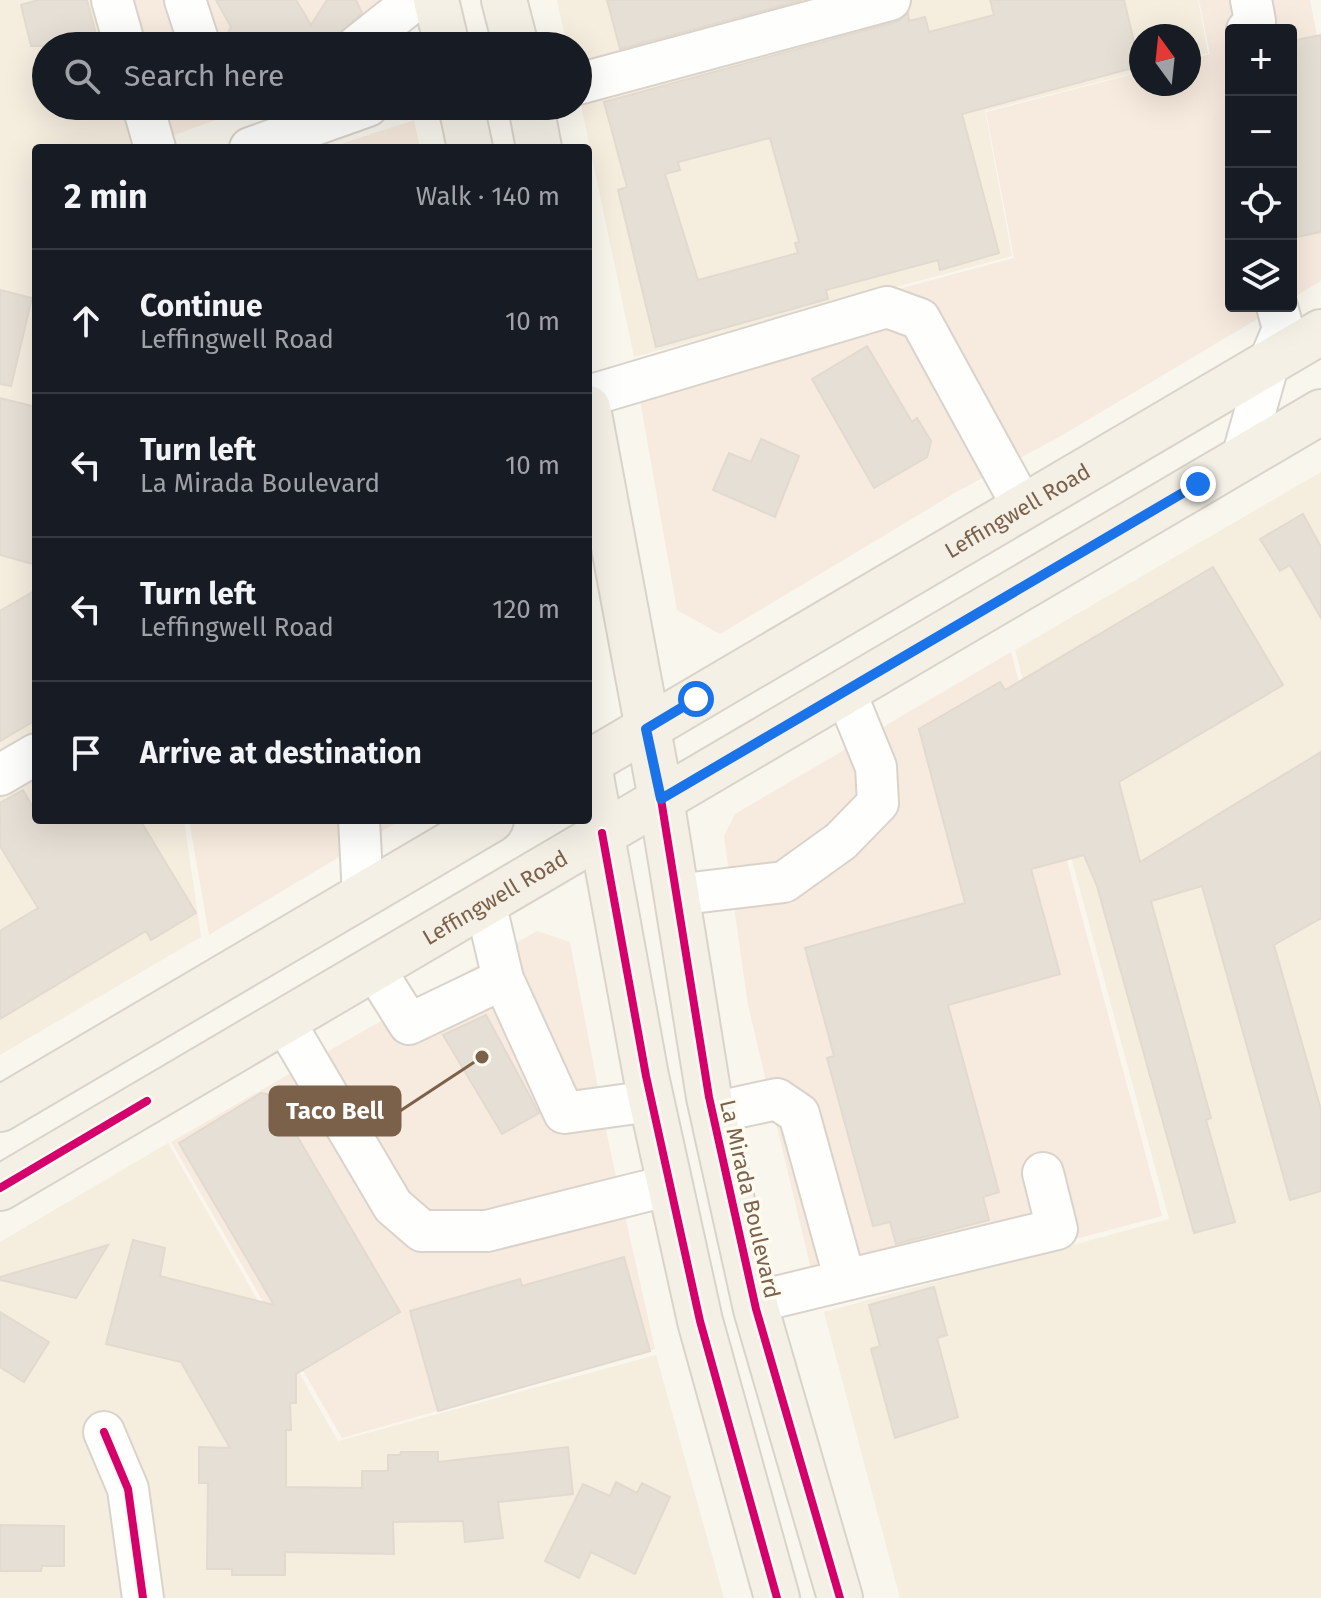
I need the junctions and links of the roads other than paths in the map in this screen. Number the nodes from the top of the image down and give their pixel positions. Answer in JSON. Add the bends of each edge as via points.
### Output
{"nodes":[{"id":1,"x":112,"y":0,"type":"edge"},
{"id":2,"x":185,"y":0,"type":"edge"},
{"id":3,"x":415,"y":0,"type":"edge"},
{"id":4,"x":436,"y":0,"type":"edge"},
{"id":5,"x":504,"y":0,"type":"edge"},
{"id":6,"x":890,"y":0,"type":"edge"},
{"id":7,"x":1251,"y":0,"type":"edge"},
{"id":8,"x":1252,"y":24,"type":"edge"},
{"id":9,"x":121,"y":32,"type":"edge"},
{"id":10,"x":195,"y":32,"type":"edge"},
{"id":11,"x":375,"y":32,"type":"edge"},
{"id":12,"x":444,"y":32,"type":"edge"},
{"id":13,"x":512,"y":32,"type":"edge"},
{"id":14,"x":592,"y":80,"type":"edge"},
{"id":15,"x":147,"y":120,"type":"edge"},
{"id":16,"x":329,"y":120,"type":"edge"},
{"id":17,"x":534,"y":120,"type":"edge"},
{"id":18,"x":154,"y":144,"type":"edge"},
{"id":19,"x":261,"y":144,"type":"edge"},
{"id":20,"x":538,"y":144,"type":"edge"},
{"id":21,"x":1279,"y":312,"type":"edge"},
{"id":22,"x":1321,"y":332,"type":"edge"},
{"id":23,"x":1269,"y":362,"type":"junction"},
{"id":24,"x":592,"y":395,"type":"edge"},
{"id":25,"x":1321,"y":412,"type":"edge"},
{"id":26,"x":592,"y":430,"type":"edge"},
{"id":27,"x":1242,"y":458,"type":"junction"},
{"id":28,"x":1023,"y":507,"type":"junction"},
{"id":29,"x":845,"y":691,"type":"junction"},
{"id":30,"x":646,"y":729,"type":"junction"},
{"id":31,"x":32,"y":756,"type":"edge"},
{"id":32,"x":592,"y":760,"type":"edge"},
{"id":33,"x":0,"y":775,"type":"edge"},
{"id":34,"x":592,"y":782,"type":"edge"},
{"id":35,"x":661,"y":799,"type":"junction"},
{"id":36,"x":359,"y":824,"type":"edge"},
{"id":37,"x":484,"y":824,"type":"edge"},
{"id":38,"x":602,"y":833,"type":"junction"},
{"id":39,"x":363,"y":895,"type":"junction"},
{"id":40,"x":675,"y":895,"type":"junction"},
{"id":41,"x":485,"y":902,"type":"junction"},
{"id":42,"x":374,"y":968,"type":"junction"},
{"id":43,"x":503,"y":979,"type":"junction"},
{"id":44,"x":284,"y":1021,"type":"junction"},
{"id":45,"x":651,"y":1101,"type":"junction"},
{"id":46,"x":0,"y":1109,"type":"edge"},
{"id":47,"x":712,"y":1113,"type":"junction"},
{"id":48,"x":1043,"y":1173,"type":"dead end"},
{"id":49,"x":670,"y":1185,"type":"junction"},
{"id":50,"x":0,"y":1188,"type":"edge"},
{"id":51,"x":845,"y":1280,"type":"junction"},
{"id":52,"x":755,"y":1302,"type":"junction"},
{"id":53,"x":104,"y":1432,"type":"dead end"},
{"id":54,"x":143,"y":1598,"type":"edge"},
{"id":55,"x":777,"y":1598,"type":"edge"},
{"id":56,"x":840,"y":1598,"type":"edge"}],
"edges":[{"from":1,"to":9,"type":"street"},
{"from":2,"to":10,"type":"street"},
{"from":3,"to":11,"type":"street"},
{"from":4,"to":12,"type":"main road"},
{"from":5,"to":13,"type":"main road"},
{"from":6,"to":14,"type":"street"},
{"from":7,"to":8,"type":"street"},
{"from":15,"to":18,"type":"street"},
{"from":16,"to":19,"type":"street"},
{"from":17,"to":20,"type":"main road"},
{"from":21,"to":23,"type":"street","via":[[1283,329]]},
{"from":22,"to":23,"type":"main road","name":"Leffingwell Road"},
{"from":23,"to":27,"type":"street"},
{"from":23,"to":28,"type":"main road","name":"Leffingwell Road"},
{"from":24,"to":28,"type":"street","via":[[887,307],[920,319]]},
{"from":25,"to":27,"type":"main road","name":"Leffingwell Road"},
{"from":26,"to":30,"type":"main road","name":"La Mirada Boulevard"},
{"from":27,"to":29,"type":"main road","name":"Leffingwell Road"},
{"from":28,"to":30,"type":"main road","name":"Leffingwell Road"},
{"from":29,"to":35,"type":"main road","name":"Leffingwell Road"},
{"from":29,"to":40,"type":"street","via":[[876,767],[878,803],[841,841],[784,882]]},
{"from":30,"to":32,"type":"main road","name":"Leffingwell Road"},
{"from":30,"to":35,"type":"main road","name":"La Mirada Boulevard"},
{"from":31,"to":33,"type":"street"},
{"from":34,"to":38,"type":"main road"},
{"from":35,"to":38,"type":"main road","name":"Leffingwell Road"},
{"from":35,"to":40,"type":"main road","name":"La Mirada Boulevard"},
{"from":36,"to":39,"type":"street"},
{"from":37,"to":39,"type":"main road"},
{"from":38,"to":41,"type":"main road","name":"Leffingwell Road"},
{"from":38,"to":45,"type":"main road"},
{"from":39,"to":46,"type":"main road"},
{"from":40,"to":47,"type":"main road","name":"La Mirada Boulevard"},
{"from":41,"to":42,"type":"main road","name":"Leffingwell Road"},
{"from":41,"to":43,"type":"street"},
{"from":42,"to":43,"type":"street","via":[[409,1024]]},
{"from":42,"to":44,"type":"main road","name":"Leffingwell Road"},
{"from":43,"to":45,"type":"street","via":[[564,1113]]},
{"from":44,"to":49,"type":"street","via":[[393,1206],[422,1231],[487,1231]]},
{"from":44,"to":50,"type":"main road","name":"Leffingwell Road"},
{"from":45,"to":49,"type":"main road"},
{"from":47,"to":51,"type":"street","via":[[777,1099],[799,1114]]},
{"from":47,"to":52,"type":"main road","name":"La Mirada Boulevard"},
{"from":48,"to":51,"type":"street","via":[[1057,1229]]},
{"from":49,"to":55,"type":"main road","via":[[700,1321]]},
{"from":51,"to":52,"type":"street"},
{"from":52,"to":56,"type":"main road","name":"La Mirada Boulevard"},
{"from":53,"to":54,"type":"street","via":[[128,1489]]}]}
